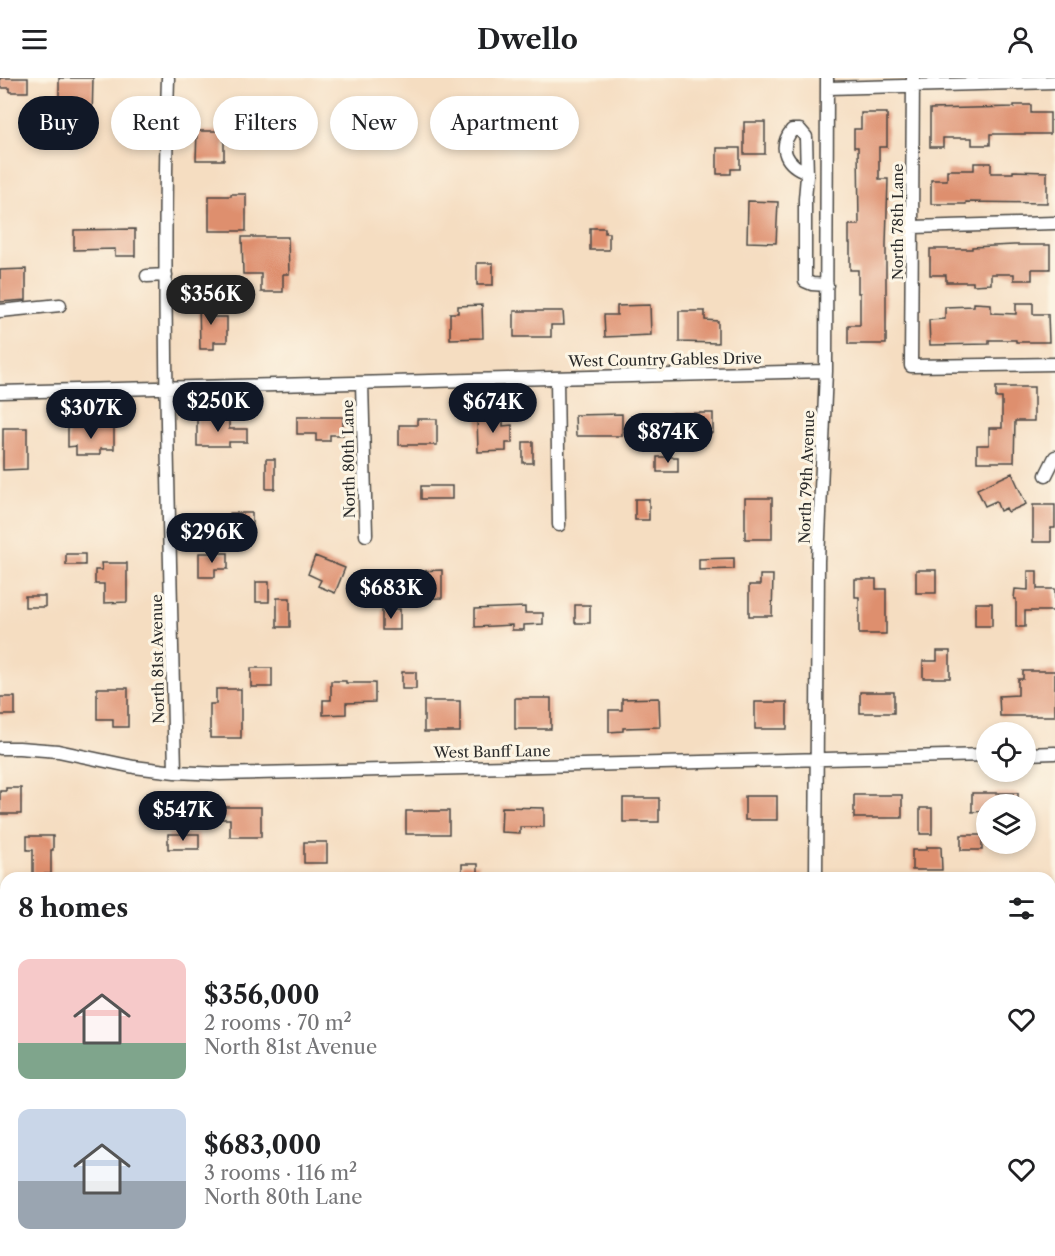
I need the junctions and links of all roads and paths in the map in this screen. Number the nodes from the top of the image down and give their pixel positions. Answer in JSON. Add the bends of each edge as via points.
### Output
{"nodes":[{"id":1,"x":168,"y":78,"type":"edge"},
{"id":2,"x":913,"y":82,"type":"edge"},
{"id":3,"x":1055,"y":82,"type":"edge"},
{"id":4,"x":828,"y":83,"type":"edge"},
{"id":5,"x":807,"y":172,"type":"dead end"},
{"id":6,"x":1055,"y":223,"type":"edge"},
{"id":7,"x":913,"y":227,"type":"junction"},
{"id":8,"x":166,"y":275,"type":"junction"},
{"id":9,"x":147,"y":276,"type":"dead end"},
{"id":10,"x":827,"y":285,"type":"junction"},
{"id":11,"x":60,"y":305,"type":"dead end"},
{"id":12,"x":0,"y":310,"type":"edge"},
{"id":13,"x":1055,"y":364,"type":"edge"},
{"id":14,"x":826,"y":371,"type":"junction"},
{"id":15,"x":557,"y":378,"type":"junction"},
{"id":16,"x":362,"y":383,"type":"junction"},
{"id":17,"x":166,"y":388,"type":"junction"},
{"id":18,"x":0,"y":392,"type":"edge"},
{"id":19,"x":1055,"y":457,"type":"edge"},
{"id":20,"x":1046,"y":475,"type":"dead end"},
{"id":21,"x":559,"y":525,"type":"dead end"},
{"id":22,"x":366,"y":535,"type":"dead end"},
{"id":23,"x":0,"y":748,"type":"edge"},
{"id":24,"x":1055,"y":753,"type":"edge"},
{"id":25,"x":1036,"y":754,"type":"edge"},
{"id":26,"x":976,"y":755,"type":"edge"},
{"id":27,"x":816,"y":760,"type":"junction"},
{"id":28,"x":175,"y":772,"type":"junction"},
{"id":29,"x":816,"y":872,"type":"edge"}],
"edges":[{"from":1,"to":8,"type":"street","name":"North 81st Avenue"},
{"from":2,"to":3,"type":"street"},
{"from":2,"to":4,"type":"street"},
{"from":2,"to":7,"type":"street","name":"North 78th Lane"},
{"from":4,"to":10,"type":"street","name":"North 79th Avenue"},
{"from":5,"to":10,"type":"street","via":[[805,281]]},
{"from":6,"to":7,"type":"street"},
{"from":7,"to":13,"type":"street","name":"North 78th Lane","via":[[911,366]]},
{"from":8,"to":9,"type":"street"},
{"from":8,"to":17,"type":"street","name":"North 81st Avenue"},
{"from":10,"to":14,"type":"street","name":"North 79th Avenue"},
{"from":11,"to":12,"type":"street"},
{"from":14,"to":15,"type":"street","name":"West Country Gables Drive"},
{"from":14,"to":27,"type":"street","name":"North 79th Avenue","via":[[818,561]]},
{"from":15,"to":16,"type":"street","name":"West Country Gables Drive"},
{"from":15,"to":21,"type":"street"},
{"from":16,"to":17,"type":"street","name":"West Country Gables Drive"},
{"from":16,"to":22,"type":"street","name":"North 80th Lane"},
{"from":17,"to":18,"type":"street","name":"West Country Gables Drive"},
{"from":17,"to":28,"type":"street","name":"North 81st Avenue"},
{"from":19,"to":20,"type":"street"},
{"from":23,"to":28,"type":"street","name":"West Banff Lane","via":[[58,751]]},
{"from":24,"to":25,"type":"street"},
{"from":26,"to":27,"type":"street","name":"West Banff Lane"},
{"from":27,"to":28,"type":"street","name":"West Banff Lane"},
{"from":27,"to":29,"type":"street","name":"North 79th Avenue"}]}
